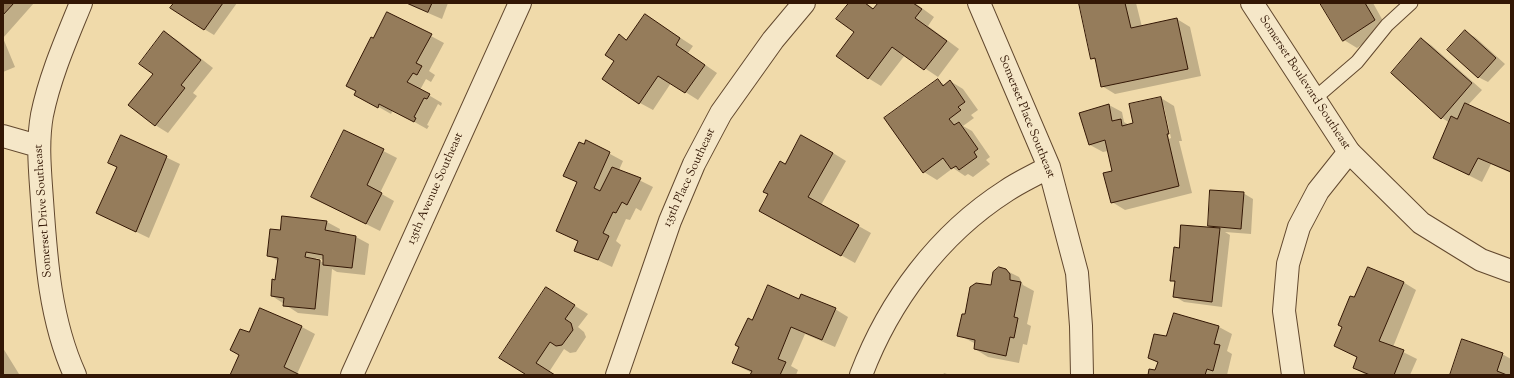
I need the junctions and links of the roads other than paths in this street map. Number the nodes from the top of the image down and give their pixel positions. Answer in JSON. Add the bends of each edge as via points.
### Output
{"nodes":[{"id":1,"x":81,"y":3,"type":"edge"},
{"id":2,"x":520,"y":3,"type":"edge"},
{"id":3,"x":804,"y":3,"type":"edge"},
{"id":4,"x":979,"y":3,"type":"edge"},
{"id":5,"x":1252,"y":3,"type":"edge"},
{"id":6,"x":1411,"y":3,"type":"edge"},
{"id":7,"x":1314,"y":99,"type":"junction"},
{"id":8,"x":3,"y":136,"type":"edge"},
{"id":9,"x":38,"y":146,"type":"junction"},
{"id":10,"x":1349,"y":152,"type":"junction"},
{"id":11,"x":1049,"y":167,"type":"junction"},
{"id":12,"x":1511,"y":271,"type":"edge"},
{"id":13,"x":75,"y":375,"type":"edge"},
{"id":14,"x":352,"y":375,"type":"edge"},
{"id":15,"x":617,"y":375,"type":"edge"},
{"id":16,"x":861,"y":375,"type":"edge"},
{"id":17,"x":1082,"y":375,"type":"edge"},
{"id":18,"x":1293,"y":375,"type":"edge"}],
"edges":[{"from":1,"to":9,"type":"street","name":"Somerset Drive Southeast","via":[[52,77],[42,116]]},
{"from":2,"to":14,"type":"street","name":"135th Avenue Southeast"},
{"from":3,"to":15,"type":"street","name":"135th Place Southeast","via":[[773,40],[721,114],[694,164],[670,221]]},
{"from":4,"to":11,"type":"street","name":"Somerset Place Southeast"},
{"from":5,"to":7,"type":"street","name":"Somerset Boulevard Southeast"},
{"from":6,"to":7,"type":"lane","via":[[1387,25],[1357,62]]},
{"from":7,"to":10,"type":"street","name":"Somerset Boulevard Southeast"},
{"from":8,"to":9,"type":"street"},
{"from":9,"to":13,"type":"street","name":"Somerset Drive Southeast","via":[[50,290],[61,336]]},
{"from":10,"to":12,"type":"street","name":"Somerset Boulevard Southeast","via":[[1421,223],[1481,260]]},
{"from":10,"to":18,"type":"street","via":[[1318,191],[1299,227],[1288,264],[1284,311]]},
{"from":11,"to":16,"type":"street","via":[[1006,191],[966,220],[923,264],[893,307],[870,350]]},
{"from":11,"to":17,"type":"street","name":"Somerset Place Southeast","via":[[1077,274]]}]}
